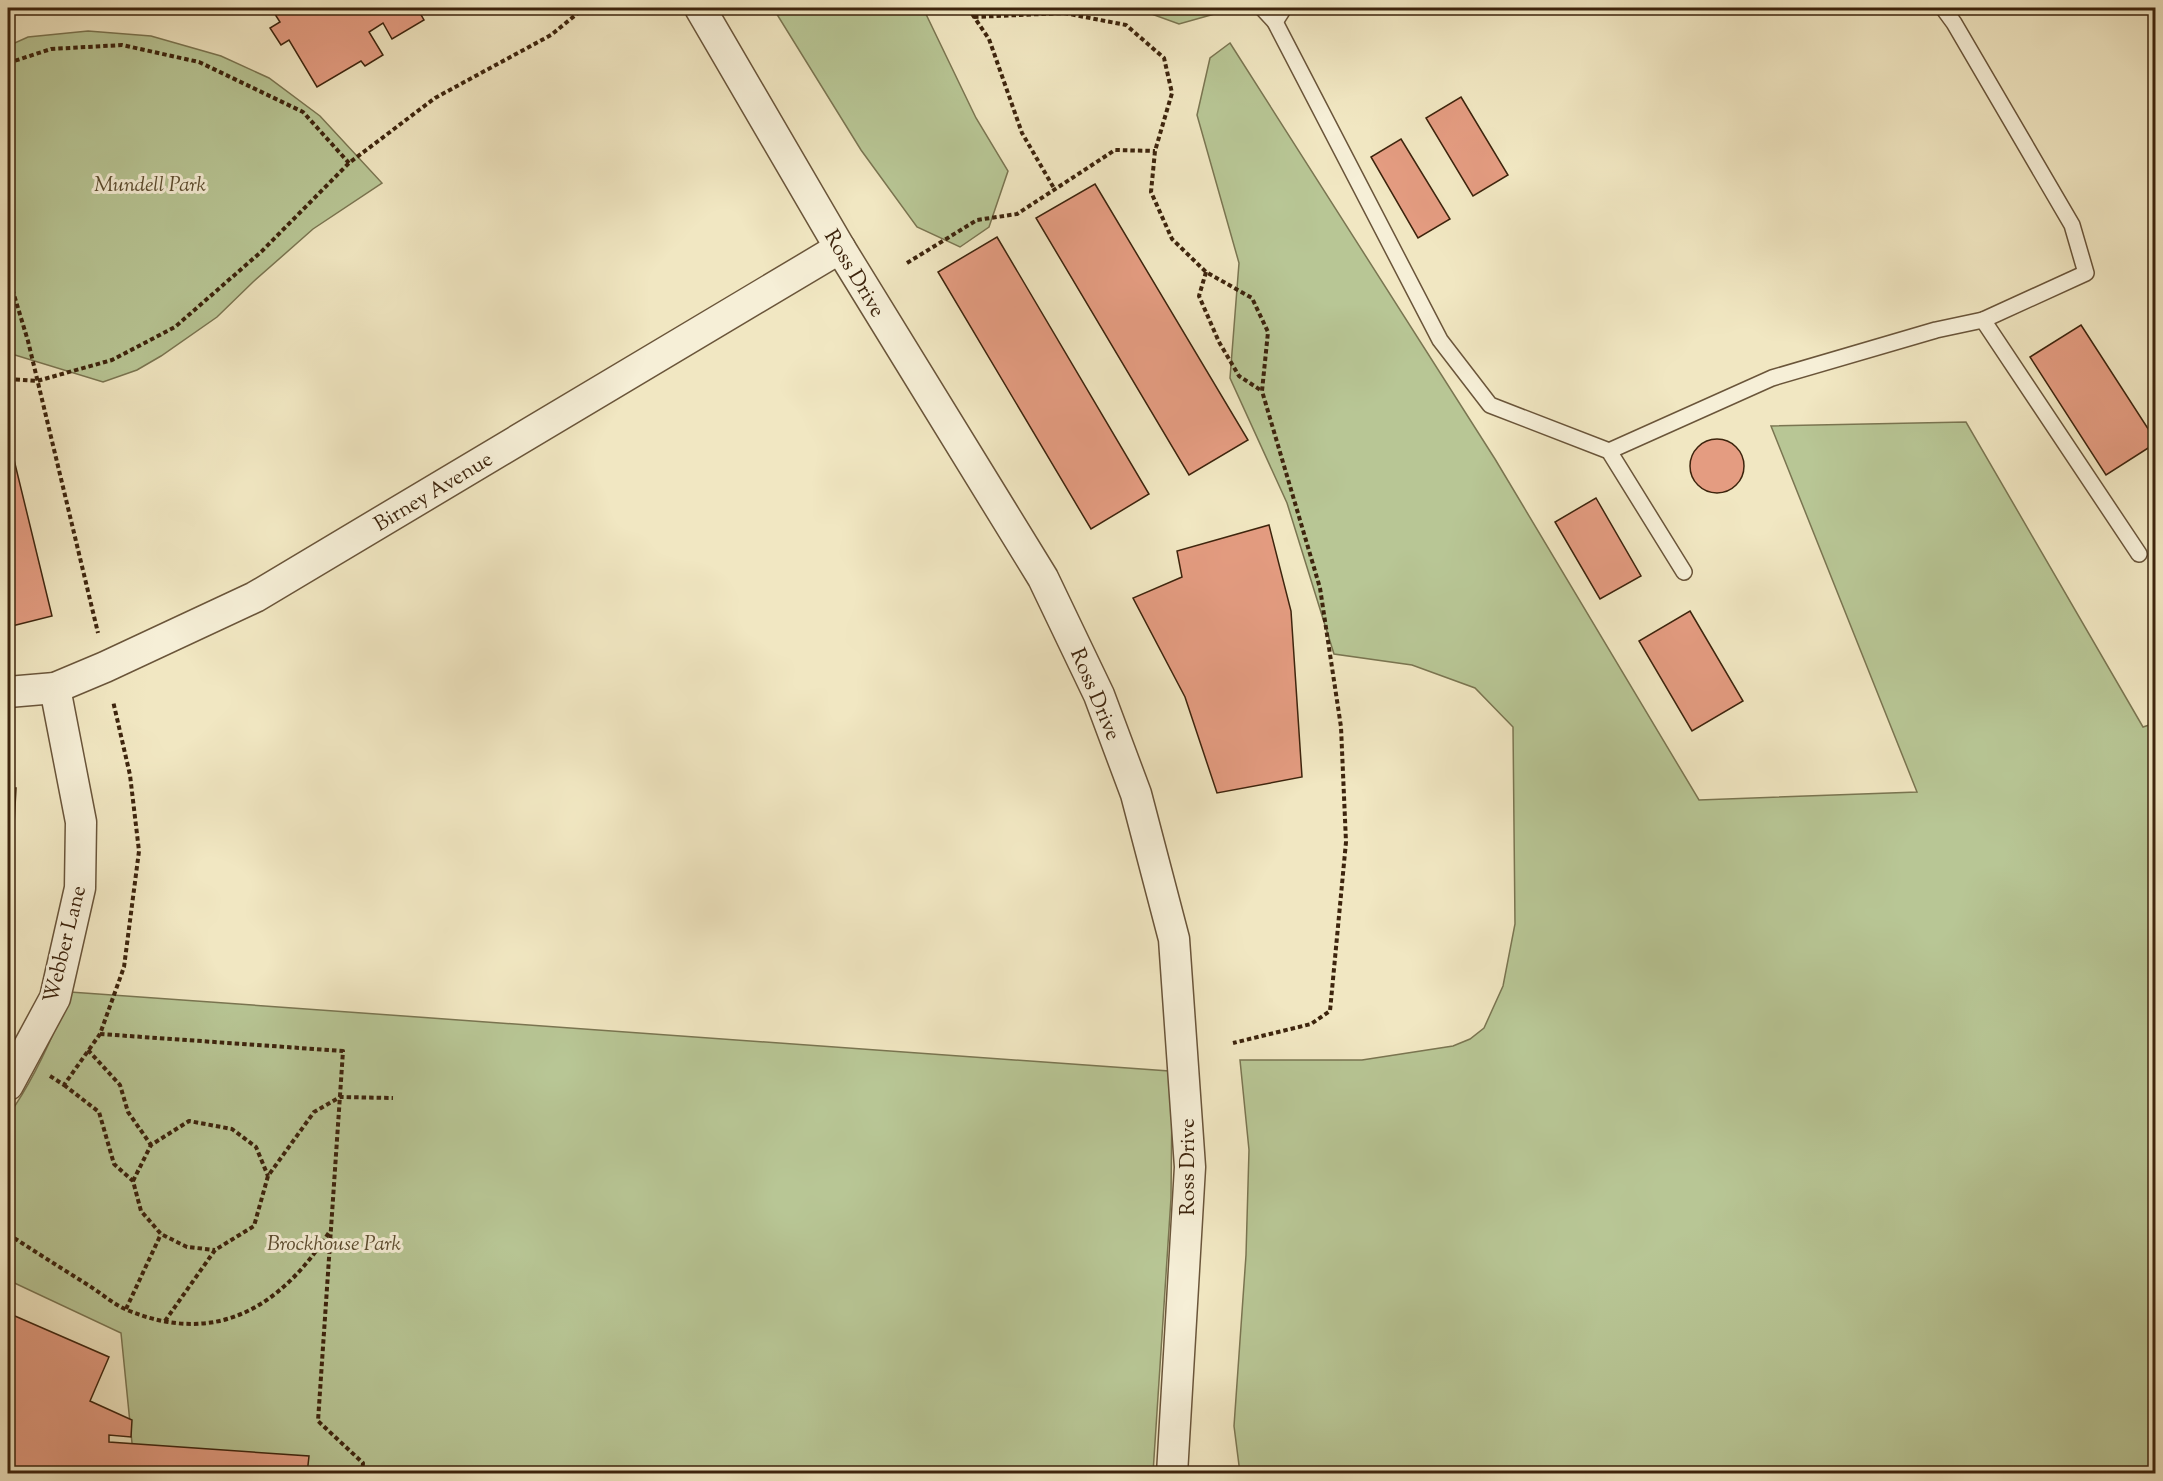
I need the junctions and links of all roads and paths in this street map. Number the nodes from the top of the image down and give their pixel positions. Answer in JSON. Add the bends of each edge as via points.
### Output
{"nodes":[{"id":1,"x":584,"y":8,"type":"edge"},
{"id":2,"x":700,"y":8,"type":"edge"},
{"id":3,"x":968,"y":8,"type":"edge"},
{"id":4,"x":1262,"y":8,"type":"edge"},
{"id":5,"x":1284,"y":8,"type":"edge"},
{"id":6,"x":1943,"y":8,"type":"edge"},
{"id":7,"x":974,"y":17,"type":"junction"},
{"id":8,"x":1275,"y":22,"type":"junction"},
{"id":9,"x":8,"y":63,"type":"edge"},
{"id":10,"x":1155,"y":151,"type":"junction"},
{"id":11,"x":349,"y":163,"type":"junction"},
{"id":12,"x":1055,"y":190,"type":"junction"},
{"id":13,"x":840,"y":248,"type":"junction"},
{"id":14,"x":907,"y":263,"type":"dead end"},
{"id":15,"x":1206,"y":272,"type":"junction"},
{"id":16,"x":8,"y":276,"type":"edge"},
{"id":17,"x":1983,"y":320,"type":"junction"},
{"id":18,"x":8,"y":379,"type":"edge"},
{"id":19,"x":37,"y":381,"type":"junction"},
{"id":20,"x":1262,"y":391,"type":"junction"},
{"id":21,"x":1609,"y":451,"type":"junction"},
{"id":22,"x":2139,"y":554,"type":"dead end"},
{"id":23,"x":1684,"y":572,"type":"dead end"},
{"id":24,"x":105,"y":667,"type":"junction"},
{"id":25,"x":55,"y":688,"type":"junction"},
{"id":26,"x":8,"y":692,"type":"edge"},
{"id":27,"x":100,"y":1034,"type":"dead end"},
{"id":28,"x":1233,"y":1043,"type":"dead end"},
{"id":29,"x":88,"y":1050,"type":"dead end"},
{"id":30,"x":8,"y":1085,"type":"edge"},
{"id":31,"x":64,"y":1085,"type":"dead end"},
{"id":32,"x":340,"y":1097,"type":"junction"},
{"id":33,"x":393,"y":1098,"type":"dead end"},
{"id":34,"x":152,"y":1145,"type":"junction"},
{"id":35,"x":268,"y":1176,"type":"junction"},
{"id":36,"x":133,"y":1181,"type":"junction"},
{"id":37,"x":331,"y":1229,"type":"junction"},
{"id":38,"x":8,"y":1234,"type":"edge"},
{"id":39,"x":161,"y":1234,"type":"junction"},
{"id":40,"x":215,"y":1250,"type":"junction"},
{"id":41,"x":126,"y":1309,"type":"junction"},
{"id":42,"x":165,"y":1321,"type":"junction"},
{"id":43,"x":363,"y":1473,"type":"edge"},
{"id":44,"x":1172,"y":1473,"type":"edge"}],
"edges":[{"from":1,"to":11,"type":"path","via":[[551,35],[435,98]]},
{"from":2,"to":13,"type":"street","name":"Ross Drive"},
{"from":3,"to":7,"type":"path"},
{"from":4,"to":8,"type":"lane"},
{"from":5,"to":8,"type":"lane"},
{"from":6,"to":17,"type":"lane","via":[[2072,225],[2086,273]]},
{"from":7,"to":10,"type":"path","via":[[1064,13],[1126,25],[1164,58],[1172,93]]},
{"from":7,"to":12,"type":"path","via":[[989,39],[1022,133]]},
{"from":8,"to":21,"type":"lane","via":[[1440,340],[1490,405]]},
{"from":9,"to":11,"type":"path","via":[[51,49],[122,45],[199,63],[303,112]]},
{"from":10,"to":12,"type":"path","via":[[1115,150]]},
{"from":10,"to":15,"type":"path","via":[[1151,192],[1172,238]]},
{"from":11,"to":19,"type":"path","via":[[262,251],[175,327],[112,360]]},
{"from":12,"to":14,"type":"path","via":[[1017,214],[977,220]]},
{"from":13,"to":24,"type":"street","name":"Birney Avenue","via":[[255,597]]},
{"from":13,"to":44,"type":"street","name":"Ross Drive","via":[[1043,578],[1099,695],[1136,794],[1174,939],[1190,1167]]},
{"from":15,"to":20,"type":"path","via":[[1199,296],[1219,342],[1239,376]]},
{"from":15,"to":20,"type":"path","via":[[1252,298],[1269,332]]},
{"from":16,"to":19,"type":"path"},
{"from":17,"to":21,"type":"lane","via":[[1772,378]]},
{"from":17,"to":22,"type":"lane"},
{"from":18,"to":19,"type":"path"},
{"from":19,"to":24,"type":"path"},
{"from":20,"to":28,"type":"path","via":[[1320,588],[1341,727],[1346,842],[1330,1011],[1311,1024]]},
{"from":21,"to":23,"type":"lane"},
{"from":24,"to":25,"type":"street","name":"Birney Avenue"},
{"from":25,"to":26,"type":"street","name":"Birney Avenue"},
{"from":25,"to":30,"type":"street","name":"Webber Lane","via":[[81,822],[80,888],[55,998]]},
{"from":27,"to":32,"type":"path","via":[[343,1051]]},
{"from":29,"to":34,"type":"path","via":[[120,1085],[128,1113]]},
{"from":31,"to":36,"type":"path","via":[[99,1112],[114,1164]]},
{"from":32,"to":33,"type":"path"},
{"from":32,"to":35,"type":"path","via":[[314,1112]]},
{"from":32,"to":37,"type":"path"},
{"from":34,"to":35,"type":"path","via":[[189,1121],[232,1129],[256,1147]]},
{"from":34,"to":36,"type":"path"},
{"from":35,"to":40,"type":"path","via":[[254,1226]]},
{"from":36,"to":39,"type":"path","via":[[141,1211]]},
{"from":37,"to":42,"type":"path","via":[[312,1259],[261,1306],[224,1321]]},
{"from":37,"to":43,"type":"path","via":[[318,1421],[363,1462]]},
{"from":38,"to":41,"type":"path"},
{"from":39,"to":40,"type":"path","via":[[187,1247]]},
{"from":39,"to":41,"type":"path"},
{"from":40,"to":42,"type":"path"},
{"from":41,"to":42,"type":"path"}]}
